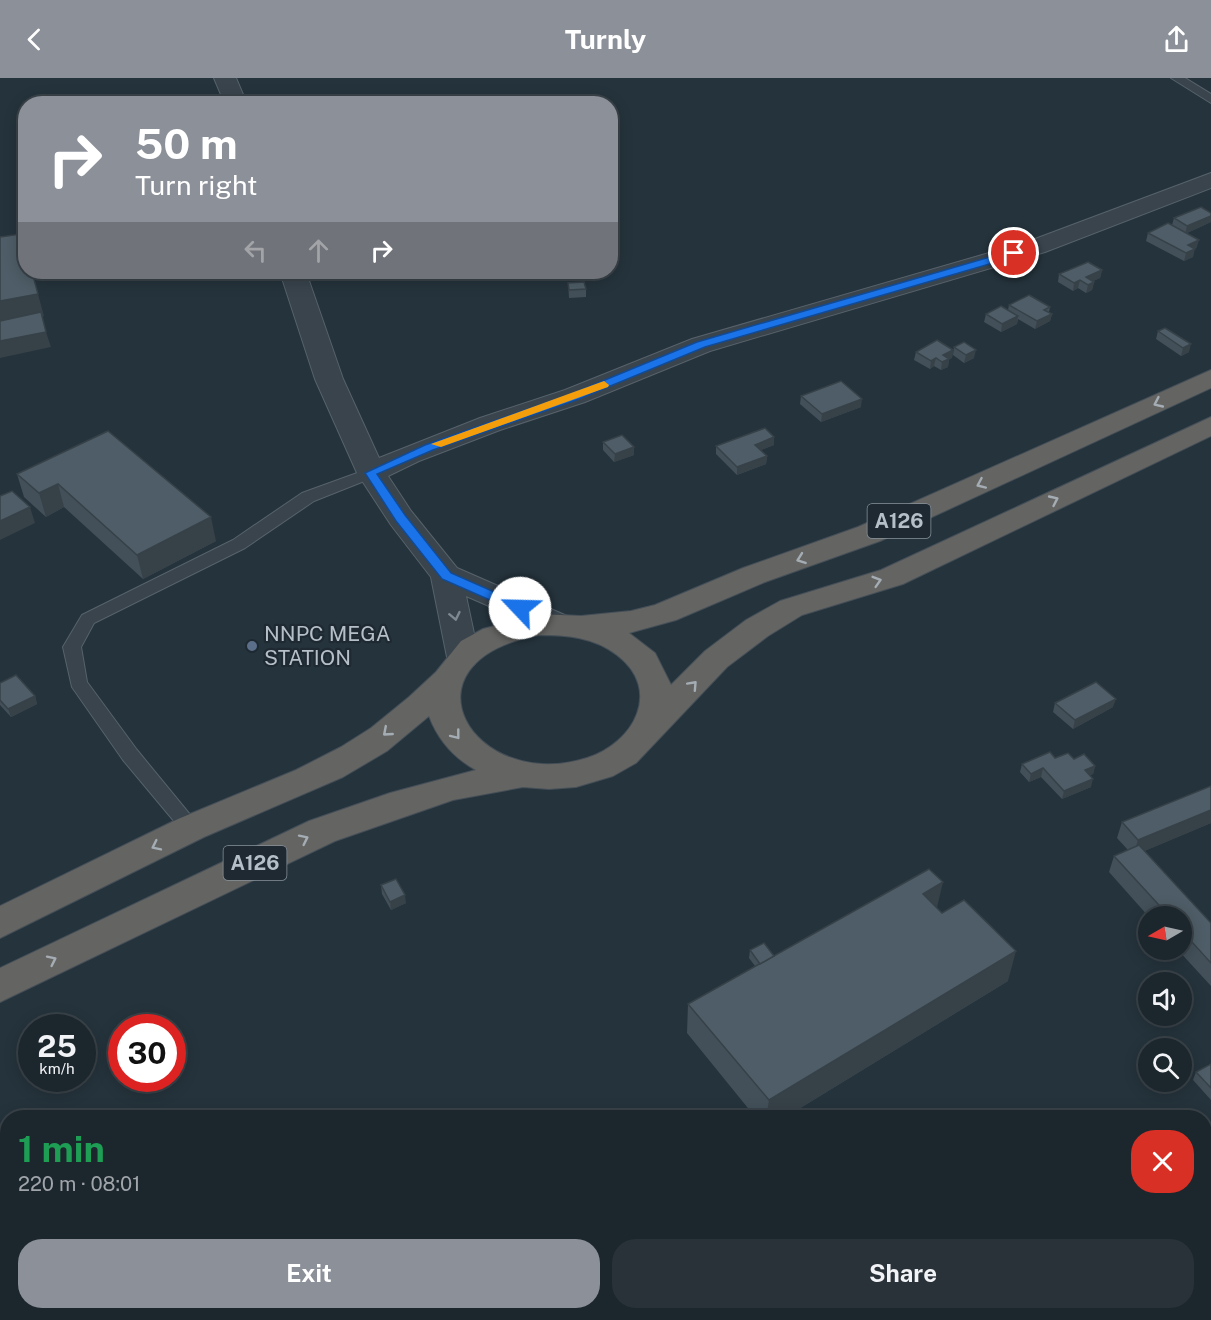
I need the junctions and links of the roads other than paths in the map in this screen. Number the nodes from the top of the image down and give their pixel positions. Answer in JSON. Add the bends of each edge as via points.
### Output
{"nodes":[{"id":1,"x":225,"y":78,"type":"edge"},
{"id":2,"x":1177,"y":78,"type":"edge"},
{"id":3,"x":233,"y":96,"type":"edge"},
{"id":4,"x":1211,"y":99,"type":"edge"},
{"id":5,"x":1211,"y":180,"type":"edge"},
{"id":6,"x":295,"y":279,"type":"edge"},
{"id":7,"x":1211,"y":378,"type":"edge"},
{"id":8,"x":1211,"y":425,"type":"edge"},
{"id":9,"x":370,"y":473,"type":"junction"},
{"id":10,"x":446,"y":576,"type":"junction"},
{"id":11,"x":566,"y":625,"type":"junction"},
{"id":12,"x":455,"y":669,"type":"junction"},
{"id":13,"x":651,"y":726,"type":"junction"},
{"id":14,"x":523,"y":774,"type":"junction"},
{"id":15,"x":191,"y":828,"type":"junction"},
{"id":16,"x":0,"y":923,"type":"edge"},
{"id":17,"x":0,"y":986,"type":"edge"}],
"edges":[{"from":1,"to":3,"type":"street"},
{"from":2,"to":4,"type":"lane"},
{"from":5,"to":9,"type":"street","via":[[1036,247],[701,345]]},
{"from":6,"to":9,"type":"street","via":[[329,379]]},
{"from":7,"to":11,"type":"highway","number":"A126","one_way":true,"via":[[869,534],[754,575],[664,613],[631,622]]},
{"from":13,"to":8,"type":"highway","number":"A126","one_way":true,"via":[[716,659],[791,608],[892,577]]},
{"from":9,"to":10,"type":"street"},
{"from":9,"to":15,"type":"lane","via":[[308,497],[239,544],[88,619],[72,647],[78,684]]},
{"from":10,"to":11,"type":"street"},
{"from":10,"to":12,"type":"street","one_way":true},
{"from":11,"to":12,"type":"highway","number":"A126","via":[[521,627],[499,635]]},
{"from":11,"to":13,"type":"highway","number":"A126","via":[[603,633],[644,662],[655,682],[657,704]]},
{"from":12,"to":14,"type":"highway","number":"A126","one_way":true,"via":[[443,704],[449,727],[465,748],[491,764]]},
{"from":12,"to":15,"type":"highway","number":"A126","one_way":true,"via":[[376,742],[336,765]]},
{"from":13,"to":14,"type":"highway","number":"A126","via":[[635,745],[613,761],[585,772]]},
{"from":17,"to":14,"type":"highway","number":"A126","one_way":true,"via":[[322,831],[433,793]]},
{"from":15,"to":16,"type":"highway","number":"A126","one_way":true}]}
